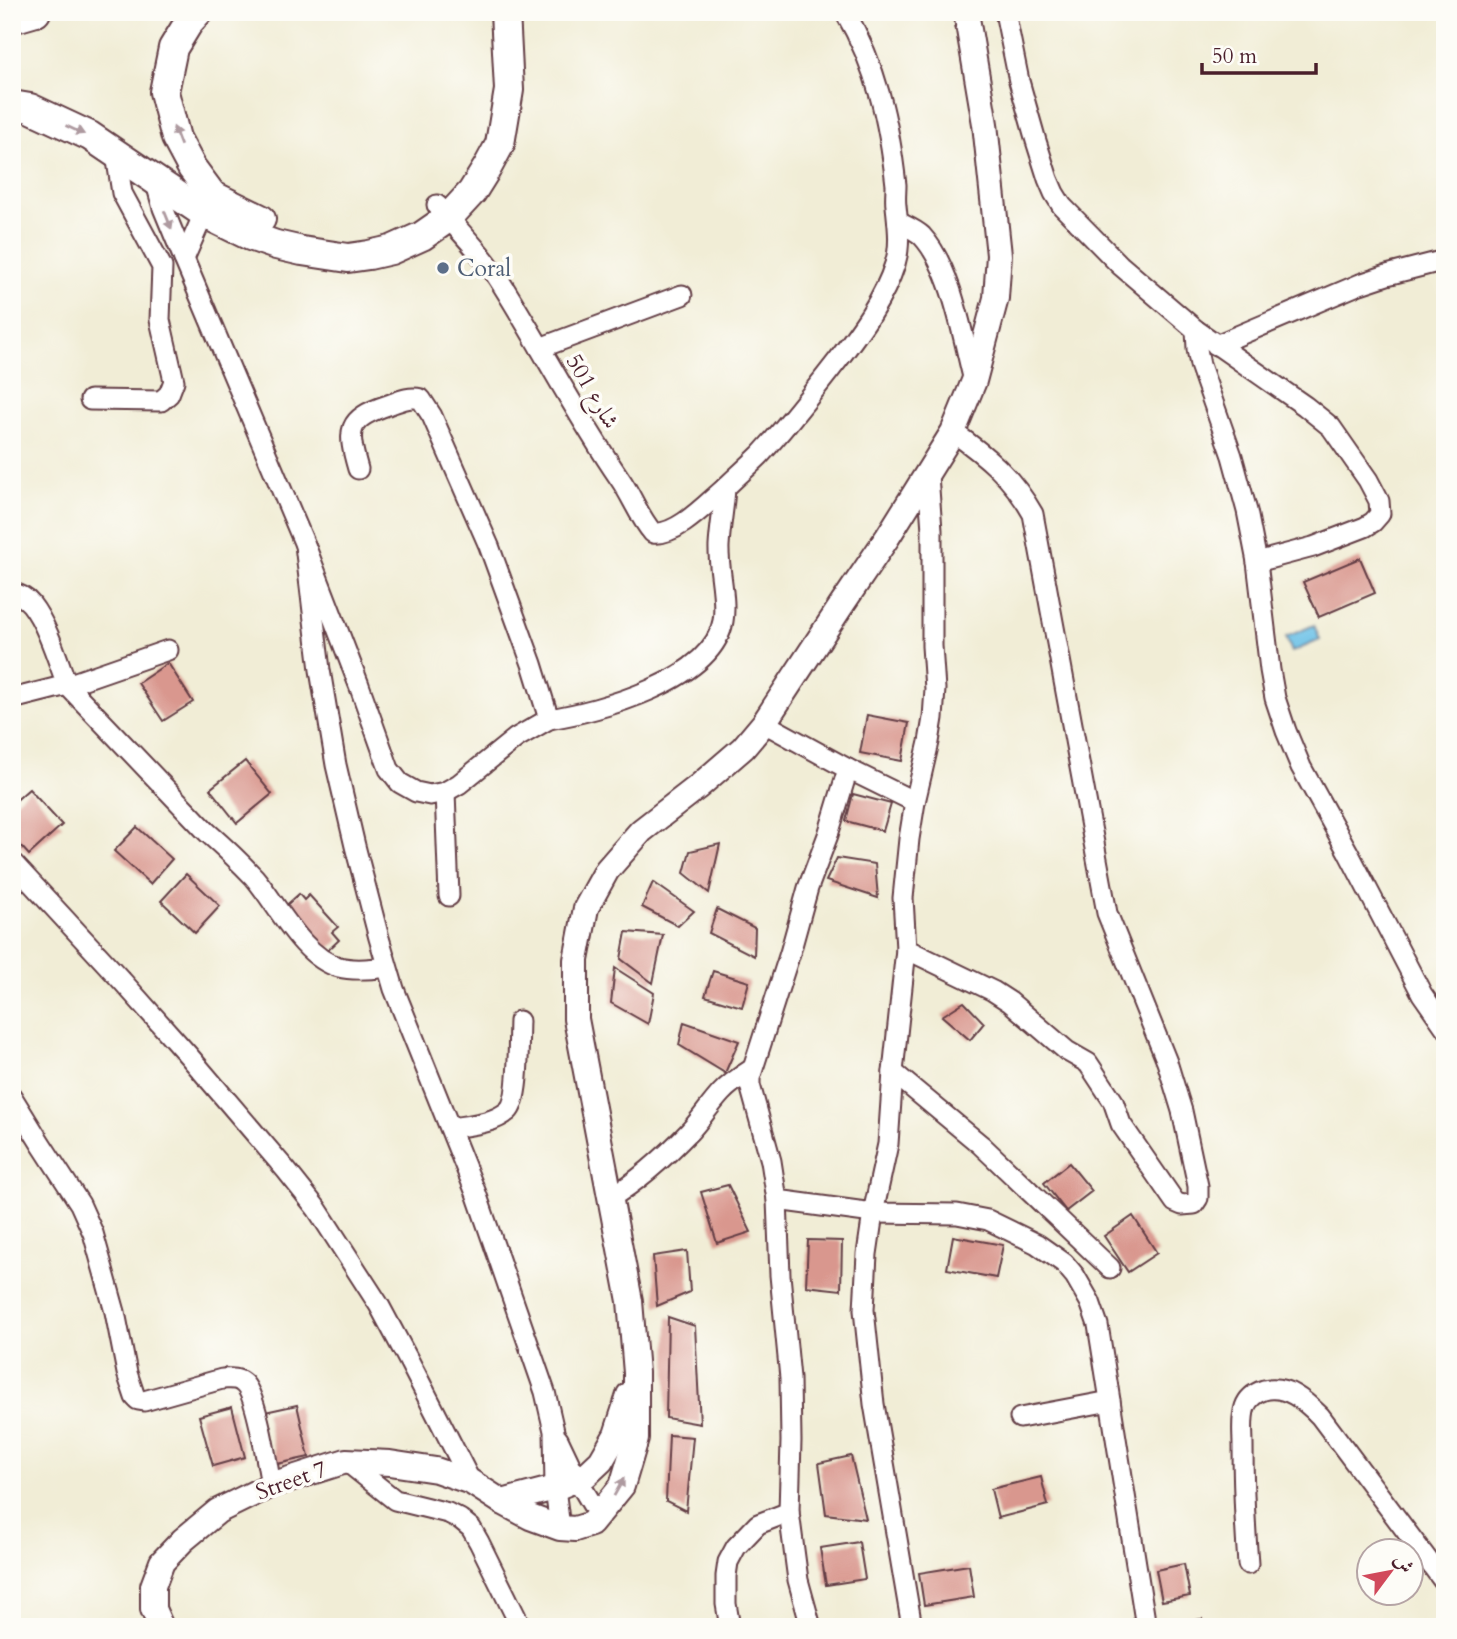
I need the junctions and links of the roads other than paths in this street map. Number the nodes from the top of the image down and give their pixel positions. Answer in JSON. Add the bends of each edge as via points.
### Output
{"nodes":[{"id":1,"x":36,"y":12,"type":"edge"},
{"id":2,"x":198,"y":12,"type":"edge"},
{"id":3,"x":492,"y":12,"type":"edge"},
{"id":4,"x":505,"y":12,"type":"edge"},
{"id":5,"x":845,"y":12,"type":"edge"},
{"id":6,"x":966,"y":12,"type":"edge"},
{"id":7,"x":1005,"y":12,"type":"edge"},
{"id":8,"x":12,"y":19,"type":"edge"},
{"id":9,"x":12,"y":105,"type":"edge"},
{"id":10,"x":116,"y":154,"type":"junction"},
{"id":11,"x":155,"y":180,"type":"junction"},
{"id":12,"x":208,"y":204,"type":"junction"},
{"id":13,"x":442,"y":212,"type":"junction"},
{"id":14,"x":898,"y":222,"type":"junction"},
{"id":15,"x":184,"y":260,"type":"junction"},
{"id":16,"x":1445,"y":260,"type":"edge"},
{"id":17,"x":682,"y":295,"type":"dead end"},
{"id":18,"x":1196,"y":330,"type":"junction"},
{"id":19,"x":1216,"y":345,"type":"junction"},
{"id":20,"x":540,"y":348,"type":"junction"},
{"id":21,"x":974,"y":381,"type":"junction"},
{"id":22,"x":90,"y":400,"type":"dead end"},
{"id":23,"x":953,"y":432,"type":"junction"},
{"id":24,"x":358,"y":469,"type":"dead end"},
{"id":25,"x":928,"y":475,"type":"junction"},
{"id":26,"x":725,"y":488,"type":"junction"},
{"id":27,"x":305,"y":545,"type":"junction"},
{"id":28,"x":1257,"y":562,"type":"junction"},
{"id":29,"x":12,"y":593,"type":"edge"},
{"id":30,"x":168,"y":650,"type":"dead end"},
{"id":31,"x":67,"y":685,"type":"junction"},
{"id":32,"x":12,"y":699,"type":"edge"},
{"id":33,"x":549,"y":719,"type":"junction"},
{"id":34,"x":764,"y":723,"type":"junction"},
{"id":35,"x":848,"y":769,"type":"junction"},
{"id":36,"x":445,"y":792,"type":"junction"},
{"id":37,"x":915,"y":802,"type":"junction"},
{"id":38,"x":12,"y":862,"type":"edge"},
{"id":39,"x":449,"y":896,"type":"dead end"},
{"id":40,"x":906,"y":949,"type":"junction"},
{"id":41,"x":387,"y":967,"type":"junction"},
{"id":42,"x":519,"y":1021,"type":"dead end"},
{"id":43,"x":1445,"y":1027,"type":"edge"},
{"id":44,"x":752,"y":1069,"type":"junction"},
{"id":45,"x":893,"y":1072,"type":"junction"},
{"id":46,"x":12,"y":1097,"type":"edge"},
{"id":47,"x":451,"y":1128,"type":"junction"},
{"id":48,"x":610,"y":1198,"type":"junction"},
{"id":49,"x":777,"y":1200,"type":"junction"},
{"id":50,"x":873,"y":1213,"type":"junction"},
{"id":51,"x":1110,"y":1268,"type":"dead end"},
{"id":52,"x":636,"y":1373,"type":"junction"},
{"id":53,"x":1110,"y":1401,"type":"junction"},
{"id":54,"x":1020,"y":1418,"type":"dead end"},
{"id":55,"x":346,"y":1461,"type":"junction"},
{"id":56,"x":471,"y":1482,"type":"junction"},
{"id":57,"x":566,"y":1484,"type":"junction"},
{"id":58,"x":271,"y":1485,"type":"junction"},
{"id":59,"x":502,"y":1502,"type":"junction"},
{"id":60,"x":789,"y":1512,"type":"junction"},
{"id":61,"x":599,"y":1516,"type":"junction"},
{"id":62,"x":560,"y":1528,"type":"junction"},
{"id":63,"x":1248,"y":1564,"type":"dead end"},
{"id":64,"x":1445,"y":1583,"type":"edge"},
{"id":65,"x":161,"y":1627,"type":"edge"},
{"id":66,"x":521,"y":1627,"type":"edge"},
{"id":67,"x":730,"y":1627,"type":"edge"},
{"id":68,"x":811,"y":1627,"type":"edge"},
{"id":69,"x":912,"y":1627,"type":"edge"},
{"id":70,"x":1146,"y":1627,"type":"edge"}],
"edges":[{"from":1,"to":8,"type":"highway"},
{"from":12,"to":2,"type":"highway","one_way":true,"via":[[176,138],[164,92],[173,48]]},
{"from":3,"to":13,"type":"highway","via":[[494,102],[486,137]]},
{"from":4,"to":13,"type":"highway","via":[[509,90],[500,144],[472,192]]},
{"from":5,"to":14,"type":"street","via":[[869,59],[881,99]]},
{"from":6,"to":21,"type":"main road","via":[[985,124],[999,255],[996,298]]},
{"from":7,"to":18,"type":"street","via":[[1019,81],[1054,193],[1120,265]]},
{"from":9,"to":10,"type":"highway","one_way":true,"via":[[30,108],[90,136]]},
{"from":10,"to":11,"type":"highway"},
{"from":10,"to":22,"type":"street","via":[[122,193],[162,267],[160,320],[174,381],[161,401]]},
{"from":11,"to":12,"type":"highway"},
{"from":11,"to":15,"type":"street","one_way":true},
{"from":12,"to":13,"type":"highway","via":[[280,228],[351,240],[376,237]]},
{"from":12,"to":15,"type":"street"},
{"from":13,"to":20,"type":"street","name":"شارع 501","via":[[500,281]]},
{"from":14,"to":21,"type":"street","via":[[920,233],[934,251],[953,298]]},
{"from":14,"to":26,"type":"street","via":[[896,260],[875,306],[778,433]]},
{"from":15,"to":27,"type":"street"},
{"from":16,"to":19,"type":"street","via":[[1360,284]]},
{"from":17,"to":20,"type":"street"},
{"from":18,"to":19,"type":"street"},
{"from":18,"to":28,"type":"street","via":[[1200,365],[1232,456]]},
{"from":19,"to":28,"type":"street","via":[[1331,427],[1380,501],[1380,514],[1354,532]]},
{"from":20,"to":26,"type":"street","name":"شارع 501","via":[[653,533],[678,527]]},
{"from":21,"to":23,"type":"main road"},
{"from":23,"to":25,"type":"main road"},
{"from":23,"to":40,"type":"street","via":[[998,468],[1033,514],[1107,913],[1182,1111],[1198,1186],[1194,1204],[1175,1202],[1121,1124],[1113,1101],[1088,1063],[993,991]]},
{"from":24,"to":33,"type":"street","via":[[351,439],[360,417],[406,398],[421,399],[489,546]]},
{"from":25,"to":34,"type":"main road"},
{"from":25,"to":37,"type":"street","via":[[933,718]]},
{"from":26,"to":33,"type":"street","via":[[719,547],[723,621],[705,655],[685,671],[628,699]]},
{"from":27,"to":36,"type":"street","via":[[389,769],[400,783],[416,792]]},
{"from":27,"to":41,"type":"street","via":[[336,765]]},
{"from":28,"to":43,"type":"street","via":[[1275,698],[1301,767],[1422,994]]},
{"from":29,"to":31,"type":"street","via":[[30,603]]},
{"from":30,"to":31,"type":"street"},
{"from":31,"to":32,"type":"street"},
{"from":31,"to":41,"type":"street","via":[[256,879],[320,959],[338,967]]},
{"from":33,"to":36,"type":"street"},
{"from":34,"to":35,"type":"street"},
{"from":34,"to":48,"type":"main road","via":[[708,779],[641,831],[607,870],[586,908],[576,960],[576,1019]]},
{"from":35,"to":37,"type":"street"},
{"from":35,"to":44,"type":"street"},
{"from":36,"to":39,"type":"street"},
{"from":37,"to":40,"type":"street","via":[[903,898]]},
{"from":38,"to":56,"type":"street","via":[[188,1055],[317,1209],[379,1305]]},
{"from":40,"to":45,"type":"street"},
{"from":41,"to":47,"type":"street"},
{"from":42,"to":47,"type":"street","via":[[516,1095],[510,1110],[491,1121]]},
{"from":44,"to":48,"type":"street","via":[[729,1086],[655,1166]]},
{"from":44,"to":49,"type":"street","via":[[750,1085]]},
{"from":45,"to":50,"type":"street","via":[[888,1144]]},
{"from":45,"to":51,"type":"street","via":[[981,1145]]},
{"from":46,"to":58,"type":"street","via":[[80,1204],[93,1233],[135,1397],[144,1401],[222,1379],[241,1380],[254,1406]]},
{"from":47,"to":57,"type":"street","via":[[520,1314],[545,1392]]},
{"from":48,"to":52,"type":"main road","via":[[630,1301]]},
{"from":49,"to":50,"type":"street"},
{"from":49,"to":60,"type":"street","via":[[789,1378]]},
{"from":50,"to":53,"type":"street","via":[[957,1214],[988,1220],[1064,1263],[1090,1302]]},
{"from":50,"to":69,"type":"street","via":[[864,1310],[874,1404]]},
{"from":52,"to":57,"type":"main road","via":[[616,1435],[601,1461],[585,1476]]},
{"from":61,"to":52,"type":"main road","one_way":true,"via":[[622,1486],[636,1439]]},
{"from":53,"to":54,"type":"street"},
{"from":53,"to":70,"type":"street"},
{"from":55,"to":56,"type":"main road","name":"Street 7","via":[[436,1470]]},
{"from":55,"to":58,"type":"main road","name":"Street 7"},
{"from":55,"to":66,"type":"street","via":[[396,1500],[448,1513],[471,1528]]},
{"from":56,"to":59,"type":"main road","name":"Street 7"},
{"from":57,"to":59,"type":"main road"},
{"from":57,"to":61,"type":"street"},
{"from":57,"to":62,"type":"street"},
{"from":58,"to":65,"type":"main road","name":"Street 7","via":[[218,1511],[162,1562],[153,1586],[153,1609]]},
{"from":59,"to":62,"type":"main road","name":"Street 7"},
{"from":60,"to":67,"type":"street","via":[[758,1524],[728,1562]]},
{"from":60,"to":68,"type":"street","via":[[798,1580]]},
{"from":61,"to":62,"type":"main road","via":[[575,1529]]},
{"from":63,"to":64,"type":"street","via":[[1242,1422],[1250,1398],[1277,1389],[1305,1402],[1320,1416]]}]}
